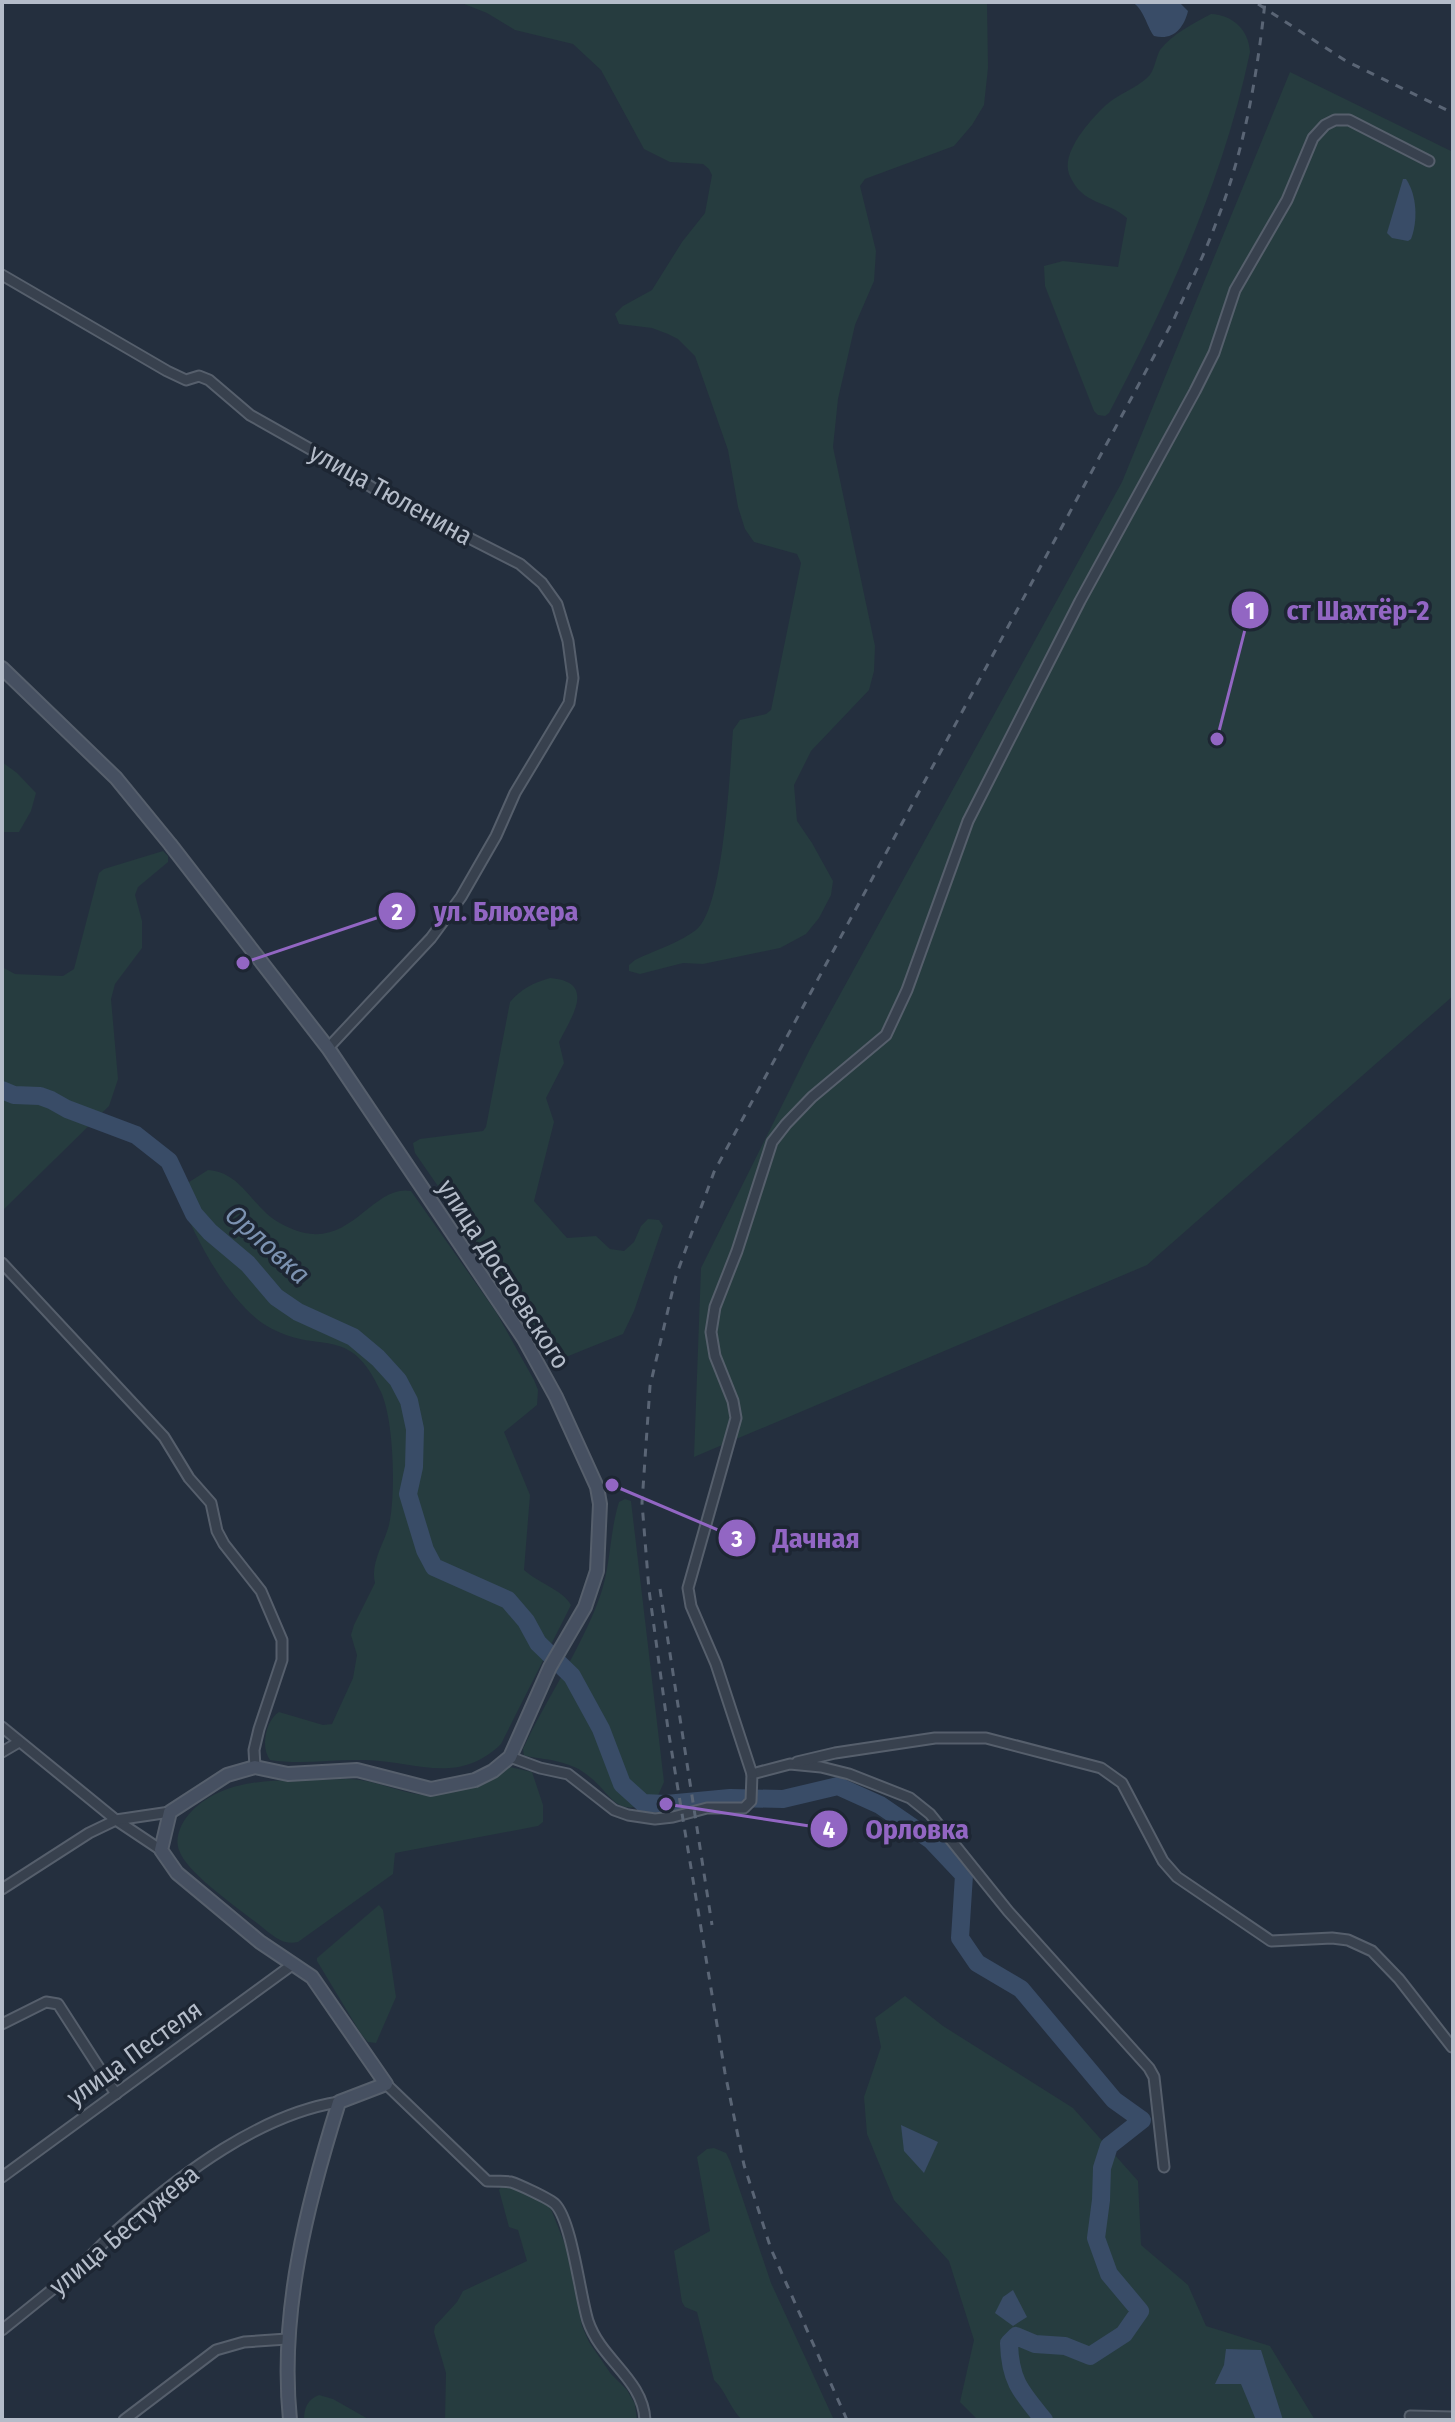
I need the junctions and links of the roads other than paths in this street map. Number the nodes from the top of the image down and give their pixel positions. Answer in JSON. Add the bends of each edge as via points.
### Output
{"nodes":[{"id":1,"x":1429,"y":161,"type":"dead end"},
{"id":2,"x":2,"y":275,"type":"edge"},
{"id":3,"x":2,"y":668,"type":"edge"},
{"id":4,"x":328,"y":1048,"type":"junction"},
{"id":5,"x":2,"y":1263,"type":"edge"},
{"id":6,"x":2,"y":1727,"type":"edge"},
{"id":7,"x":19,"y":1742,"type":"junction"},
{"id":8,"x":2,"y":1752,"type":"edge"},
{"id":9,"x":510,"y":1757,"type":"junction"},
{"id":10,"x":790,"y":1764,"type":"junction"},
{"id":11,"x":255,"y":1767,"type":"junction"},
{"id":12,"x":752,"y":1774,"type":"junction"},
{"id":13,"x":170,"y":1812,"type":"junction"},
{"id":14,"x":116,"y":1820,"type":"junction"},
{"id":15,"x":161,"y":1850,"type":"junction"},
{"id":16,"x":2,"y":1889,"type":"edge"},
{"id":17,"x":292,"y":1965,"type":"junction"},
{"id":18,"x":2,"y":2024,"type":"edge"},
{"id":19,"x":1452,"y":2047,"type":"edge"},
{"id":20,"x":386,"y":2084,"type":"junction"},
{"id":21,"x":116,"y":2094,"type":"junction"},
{"id":22,"x":339,"y":2102,"type":"junction"},
{"id":23,"x":1164,"y":2167,"type":"dead end"},
{"id":24,"x":2,"y":2177,"type":"edge"},
{"id":25,"x":2,"y":2330,"type":"edge"},
{"id":26,"x":287,"y":2339,"type":"junction"},
{"id":27,"x":1410,"y":2416,"type":"dead end"},
{"id":28,"x":286,"y":2417,"type":"edge"},
{"id":29,"x":1453,"y":2417,"type":"edge"},
{"id":30,"x":124,"y":2420,"type":"edge"},
{"id":31,"x":645,"y":2420,"type":"edge"}],
"edges":[{"from":1,"to":12,"type":"street","via":[[1349,120],[1325,125],[1313,138],[1287,200],[1235,290],[1195,391],[968,821],[886,1035],[812,1097],[772,1142],[715,1307],[713,1347],[736,1418],[688,1588]]},
{"from":2,"to":4,"type":"street","name":"улица Тюленина","via":[[186,380],[209,380],[250,415],[381,493],[520,564],[557,604],[573,678],[569,703],[461,897],[431,938]]},
{"from":3,"to":4,"type":"main road","name":"улица Достоевского","via":[[116,778]]},
{"from":4,"to":9,"type":"main road","name":"улица Достоевского","via":[[524,1339],[597,1487],[597,1571],[585,1607],[550,1667]]},
{"from":5,"to":11,"type":"street","via":[[164,1437],[211,1503],[224,1544],[261,1591],[282,1640],[282,1660],[259,1729]]},
{"from":6,"to":7,"type":"street"},
{"from":7,"to":8,"type":"street"},
{"from":7,"to":14,"type":"street"},
{"from":9,"to":11,"type":"main road","via":[[475,1780],[431,1789],[357,1770],[288,1774]]},
{"from":9,"to":12,"type":"street","via":[[568,1774],[614,1810],[644,1818],[744,1808],[751,1796]]},
{"from":10,"to":12,"type":"street"},
{"from":10,"to":19,"type":"street","via":[[878,1745],[986,1738],[1101,1768],[1122,1783],[1163,1861],[1177,1877],[1271,1941],[1332,1938],[1372,1951]]},
{"from":10,"to":23,"type":"street","via":[[849,1774],[910,1798],[930,1814],[1008,1911],[1149,2068]]},
{"from":11,"to":13,"type":"main road","via":[[227,1775]]},
{"from":13,"to":14,"type":"street"},
{"from":13,"to":15,"type":"main road"},
{"from":14,"to":15,"type":"street"},
{"from":14,"to":16,"type":"street"},
{"from":15,"to":17,"type":"main road","via":[[177,1873]]},
{"from":17,"to":20,"type":"main road","via":[[312,1977]]},
{"from":17,"to":21,"type":"street","name":"улица Пестеля"},
{"from":18,"to":21,"type":"street","via":[[46,2002],[58,2004]]},
{"from":20,"to":22,"type":"main road"},
{"from":20,"to":31,"type":"street","via":[[487,2181],[512,2182],[555,2204],[589,2323],[613,2363],[637,2389]]},
{"from":21,"to":24,"type":"street","name":"улица Пестеля"},
{"from":22,"to":25,"type":"street","name":"улица Бестужева","via":[[290,2114],[178,2180]]},
{"from":22,"to":26,"type":"main road","via":[[319,2166]]},
{"from":26,"to":28,"type":"main road"},
{"from":26,"to":30,"type":"street","via":[[216,2350]]},
{"from":27,"to":29,"type":"street"}]}
